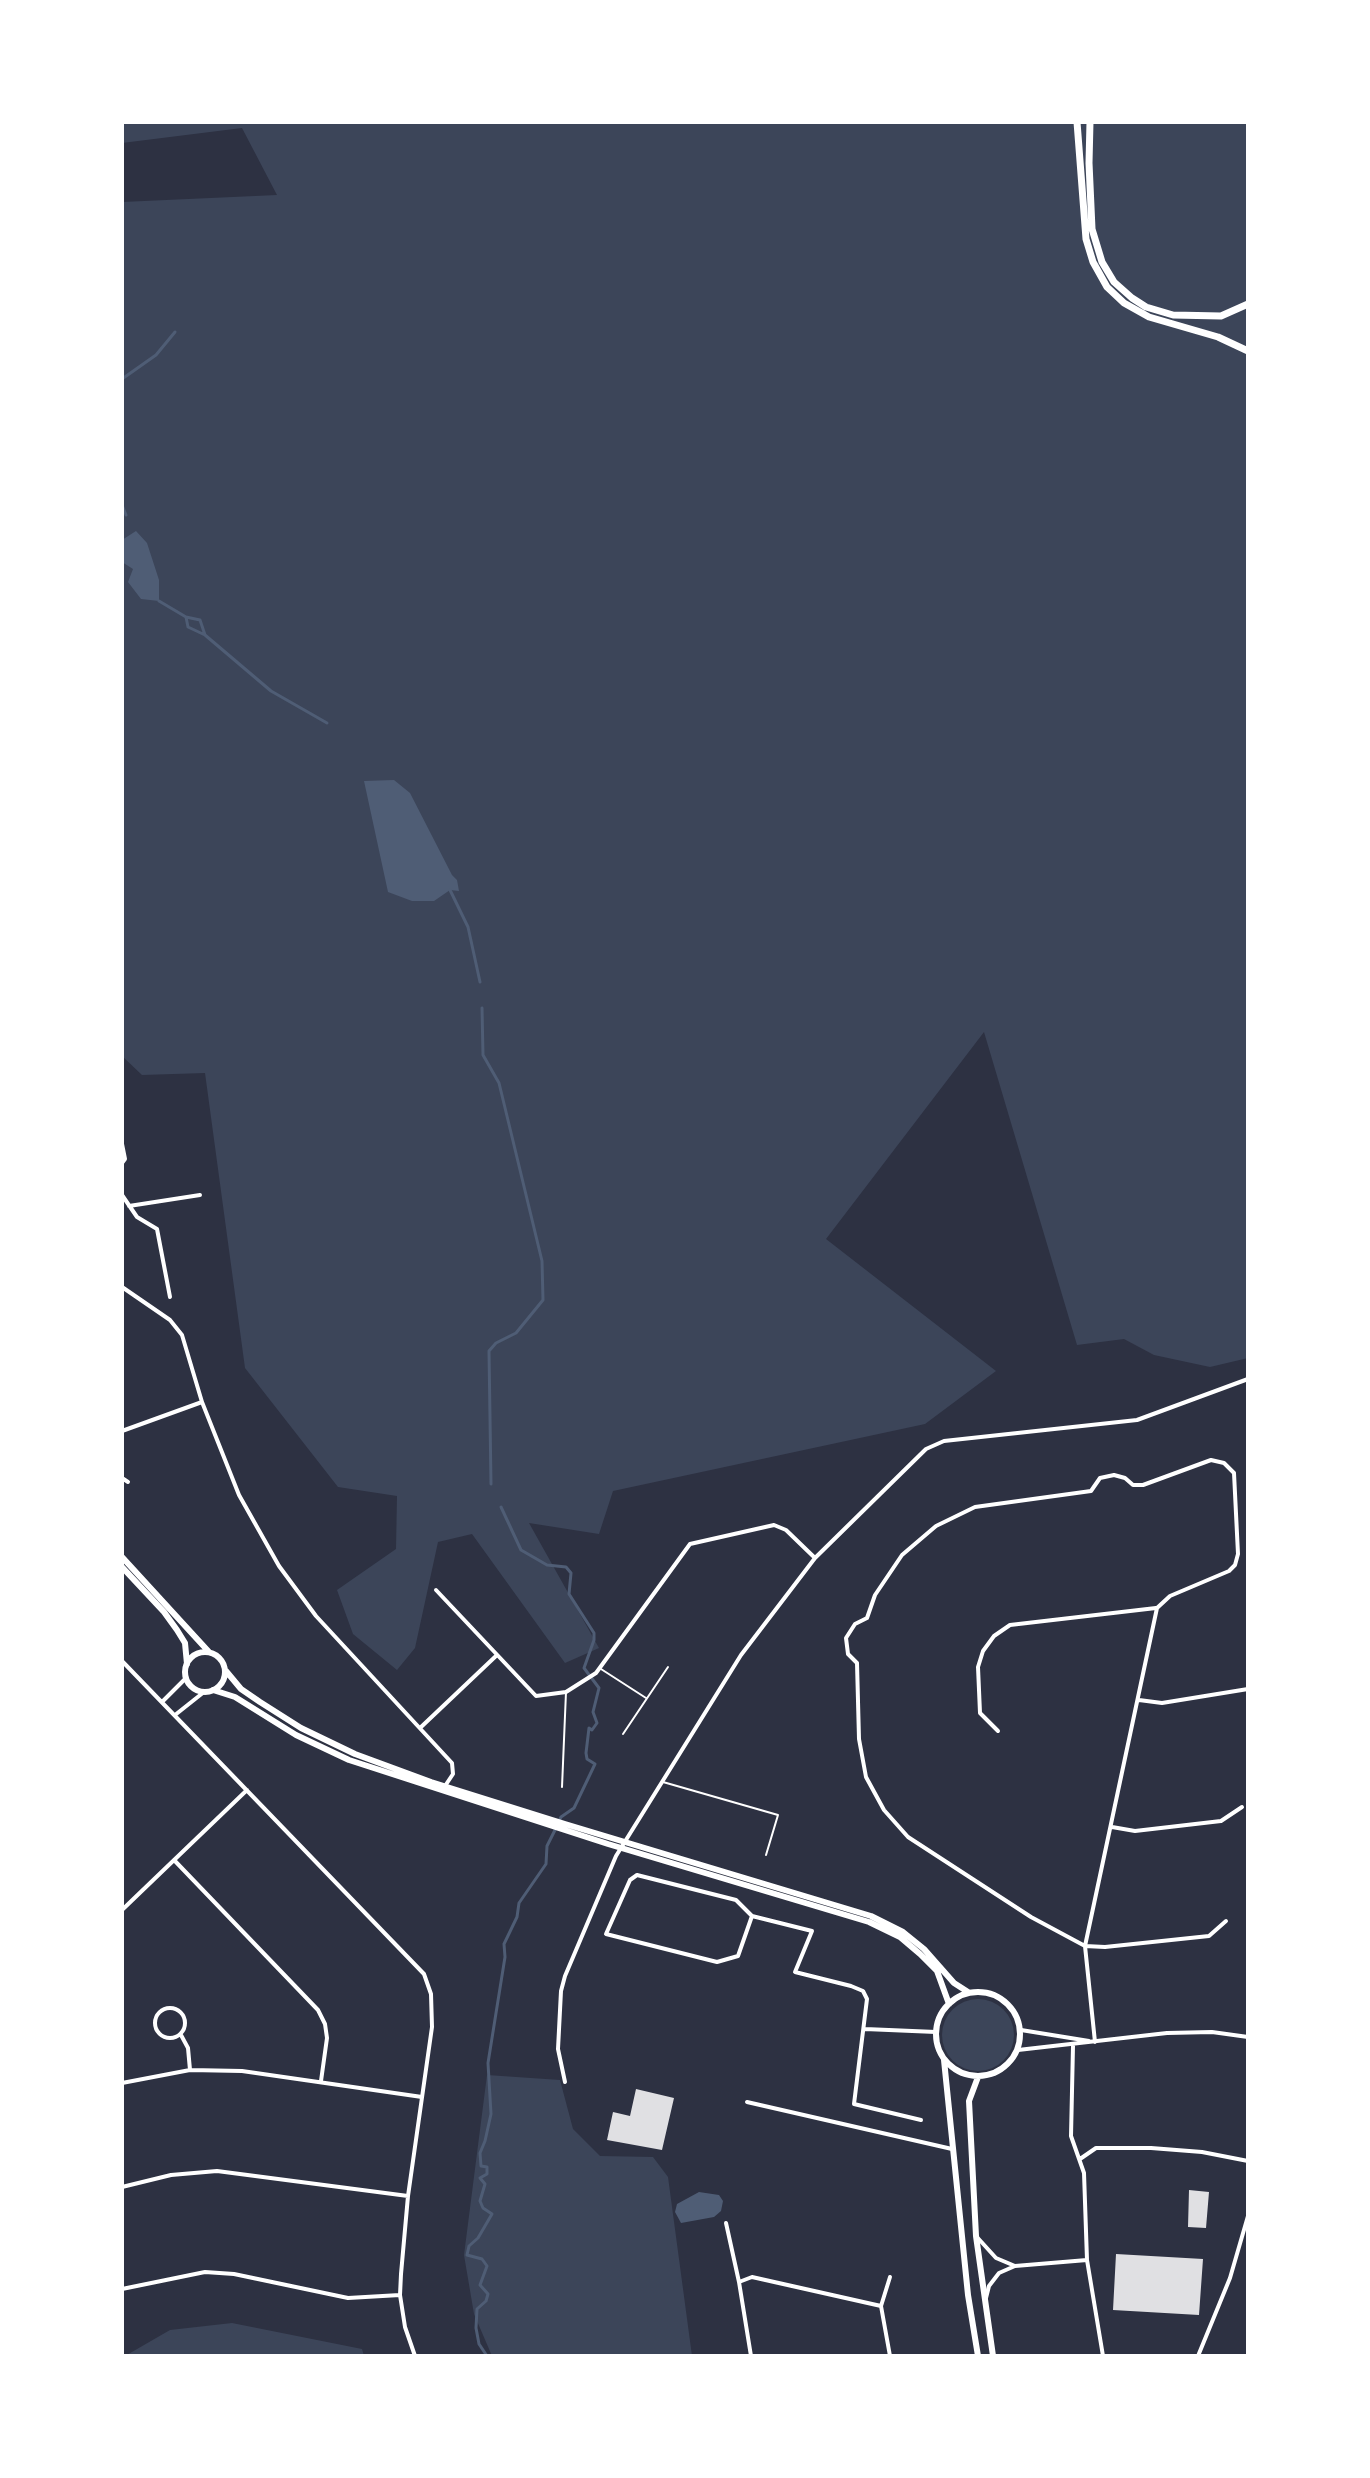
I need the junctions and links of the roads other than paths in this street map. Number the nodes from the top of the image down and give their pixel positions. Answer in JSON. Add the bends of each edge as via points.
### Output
{"nodes":[{"id":1,"x":1077,"y":122,"type":"edge"},
{"id":2,"x":1090,"y":122,"type":"edge"},
{"id":3,"x":1248,"y":304,"type":"edge"},
{"id":4,"x":1248,"y":351,"type":"edge"},
{"id":5,"x":122,"y":1144,"type":"edge"},
{"id":6,"x":122,"y":1163,"type":"edge"},
{"id":7,"x":122,"y":1195,"type":"edge"},
{"id":8,"x":200,"y":1195,"type":"dead end"},
{"id":9,"x":129,"y":1206,"type":"junction"},
{"id":10,"x":122,"y":1287,"type":"edge"},
{"id":11,"x":170,"y":1297,"type":"dead end"},
{"id":12,"x":1248,"y":1379,"type":"edge"},
{"id":13,"x":202,"y":1402,"type":"junction"},
{"id":14,"x":122,"y":1431,"type":"edge"},
{"id":15,"x":122,"y":1478,"type":"edge"},
{"id":16,"x":128,"y":1482,"type":"dead end"},
{"id":17,"x":122,"y":1557,"type":"edge"},
{"id":18,"x":815,"y":1558,"type":"junction"},
{"id":19,"x":122,"y":1567,"type":"edge"},
{"id":20,"x":436,"y":1590,"type":"dead end"},
{"id":21,"x":1157,"y":1608,"type":"junction"},
{"id":22,"x":209,"y":1652,"type":"junction"},
{"id":23,"x":497,"y":1655,"type":"junction"},
{"id":24,"x":123,"y":1663,"type":"edge"},
{"id":25,"x":187,"y":1664,"type":"junction"},
{"id":26,"x":668,"y":1667,"type":"dead end"},
{"id":27,"x":226,"y":1671,"type":"junction"},
{"id":28,"x":598,"y":1671,"type":"junction"},
{"id":29,"x":186,"y":1678,"type":"junction"},
{"id":30,"x":1248,"y":1689,"type":"edge"},
{"id":31,"x":213,"y":1690,"type":"junction"},
{"id":32,"x":204,"y":1692,"type":"junction"},
{"id":33,"x":566,"y":1692,"type":"junction"},
{"id":34,"x":647,"y":1699,"type":"junction"},
{"id":35,"x":1139,"y":1700,"type":"junction"},
{"id":36,"x":162,"y":1702,"type":"junction"},
{"id":37,"x":175,"y":1715,"type":"junction"},
{"id":38,"x":420,"y":1728,"type":"junction"},
{"id":39,"x":998,"y":1731,"type":"dead end"},
{"id":40,"x":623,"y":1734,"type":"dead end"},
{"id":41,"x":662,"y":1781,"type":"junction"},
{"id":42,"x":445,"y":1786,"type":"junction"},
{"id":43,"x":562,"y":1787,"type":"dead end"},
{"id":44,"x":247,"y":1790,"type":"junction"},
{"id":45,"x":1242,"y":1807,"type":"dead end"},
{"id":46,"x":553,"y":1823,"type":"junction"},
{"id":47,"x":1112,"y":1827,"type":"junction"},
{"id":48,"x":623,"y":1845,"type":"junction"},
{"id":49,"x":766,"y":1855,"type":"dead end"},
{"id":50,"x":174,"y":1860,"type":"junction"},
{"id":51,"x":122,"y":1910,"type":"edge"},
{"id":52,"x":752,"y":1916,"type":"junction"},
{"id":53,"x":1226,"y":1921,"type":"dead end"},
{"id":54,"x":1085,"y":1946,"type":"junction"},
{"id":55,"x":968,"y":1992,"type":"junction"},
{"id":56,"x":949,"y":2004,"type":"junction"},
{"id":57,"x":865,"y":2029,"type":"junction"},
{"id":58,"x":1021,"y":2030,"type":"junction"},
{"id":59,"x":936,"y":2032,"type":"junction"},
{"id":60,"x":180,"y":2035,"type":"junction"},
{"id":61,"x":1248,"y":2037,"type":"edge"},
{"id":62,"x":1095,"y":2042,"type":"junction"},
{"id":63,"x":1073,"y":2046,"type":"junction"},
{"id":64,"x":1018,"y":2050,"type":"junction"},
{"id":65,"x":944,"y":2060,"type":"junction"},
{"id":66,"x":190,"y":2070,"type":"junction"},
{"id":67,"x":978,"y":2077,"type":"junction"},
{"id":68,"x":321,"y":2082,"type":"junction"},
{"id":69,"x":565,"y":2082,"type":"dead end"},
{"id":70,"x":122,"y":2083,"type":"edge"},
{"id":71,"x":422,"y":2097,"type":"junction"},
{"id":72,"x":747,"y":2102,"type":"dead end"},
{"id":73,"x":921,"y":2120,"type":"dead end"},
{"id":74,"x":954,"y":2149,"type":"junction"},
{"id":75,"x":1080,"y":2159,"type":"junction"},
{"id":76,"x":1248,"y":2161,"type":"edge"},
{"id":77,"x":122,"y":2187,"type":"edge"},
{"id":78,"x":408,"y":2196,"type":"junction"},
{"id":79,"x":1248,"y":2216,"type":"edge"},
{"id":80,"x":726,"y":2223,"type":"dead end"},
{"id":81,"x":976,"y":2236,"type":"junction"},
{"id":82,"x":1087,"y":2260,"type":"junction"},
{"id":83,"x":1015,"y":2266,"type":"junction"},
{"id":84,"x":890,"y":2277,"type":"dead end"},
{"id":85,"x":739,"y":2282,"type":"junction"},
{"id":86,"x":122,"y":2289,"type":"edge"},
{"id":87,"x":400,"y":2295,"type":"junction"},
{"id":88,"x":984,"y":2305,"type":"junction"},
{"id":89,"x":881,"y":2306,"type":"junction"},
{"id":90,"x":415,"y":2356,"type":"edge"},
{"id":91,"x":751,"y":2356,"type":"edge"},
{"id":92,"x":890,"y":2356,"type":"edge"},
{"id":93,"x":978,"y":2356,"type":"edge"},
{"id":94,"x":993,"y":2356,"type":"edge"},
{"id":95,"x":1103,"y":2356,"type":"edge"},
{"id":96,"x":1198,"y":2356,"type":"edge"}],
"edges":[{"from":1,"to":4,"type":"highway","via":[[1086,239],[1107,287],[1149,317]]},
{"from":2,"to":3,"type":"highway","via":[[1092,229],[1114,282],[1146,307],[1173,315],[1221,316]]},
{"from":5,"to":6,"type":"street"},
{"from":7,"to":9,"type":"street"},
{"from":8,"to":9,"type":"street"},
{"from":9,"to":11,"type":"street","via":[[157,1229]]},
{"from":10,"to":13,"type":"street","via":[[170,1320],[182,1335]]},
{"from":12,"to":18,"type":"street","via":[[1137,1420],[944,1441],[926,1449]]},
{"from":13,"to":14,"type":"street"},
{"from":13,"to":38,"type":"street","via":[[239,1495],[279,1566],[316,1616]]},
{"from":15,"to":16,"type":"street"},
{"from":17,"to":22,"type":"main road"},
{"from":18,"to":28,"type":"street","via":[[774,1525],[690,1544]]},
{"from":18,"to":41,"type":"street","via":[[741,1655]]},
{"from":19,"to":25,"type":"main road","via":[[177,1630],[185,1643]]},
{"from":20,"to":23,"type":"street"},
{"from":21,"to":35,"type":"street"},
{"from":21,"to":39,"type":"street","via":[[1010,1625],[994,1636],[978,1667],[979,1698],[980,1713]]},
{"from":21,"to":54,"type":"street","via":[[1170,1596],[1235,1565],[1234,1473],[1224,1463],[1211,1460],[1143,1485],[1114,1475],[1100,1478],[1091,1491],[975,1507],[936,1526],[902,1555],[875,1595],[867,1618],[846,1638],[848,1654],[857,1663],[866,1777],[884,1810],[921,1846]]},
{"from":22,"to":25,"type":"main road","via":[[194,1655]]},
{"from":22,"to":27,"type":"main road","via":[[221,1659]]},
{"from":23,"to":33,"type":"street","via":[[536,1696]]},
{"from":23,"to":38,"type":"street"},
{"from":24,"to":36,"type":"street"},
{"from":25,"to":29,"type":"main road"},
{"from":26,"to":34,"type":"lane"},
{"from":27,"to":31,"type":"main road","via":[[223,1683]]},
{"from":27,"to":42,"type":"main road","via":[[241,1689],[315,1735]]},
{"from":28,"to":33,"type":"street"},
{"from":28,"to":34,"type":"lane"},
{"from":29,"to":32,"type":"main road"},
{"from":29,"to":36,"type":"street"},
{"from":30,"to":35,"type":"street","via":[[1162,1703]]},
{"from":31,"to":32,"type":"main road"},
{"from":31,"to":46,"type":"main road","via":[[349,1760]]},
{"from":32,"to":37,"type":"street"},
{"from":33,"to":43,"type":"lane"},
{"from":34,"to":40,"type":"lane"},
{"from":35,"to":47,"type":"street"},
{"from":36,"to":37,"type":"street"},
{"from":37,"to":44,"type":"street"},
{"from":38,"to":42,"type":"street","via":[[452,1763],[453,1774]]},
{"from":41,"to":48,"type":"street"},
{"from":41,"to":49,"type":"lane","via":[[778,1815]]},
{"from":42,"to":46,"type":"main road"},
{"from":44,"to":50,"type":"street"},
{"from":44,"to":71,"type":"street","via":[[424,1974],[433,2012]]},
{"from":45,"to":47,"type":"street","via":[[1221,1821],[1135,1831]]},
{"from":46,"to":48,"type":"main road"},
{"from":47,"to":54,"type":"street"},
{"from":48,"to":55,"type":"main road","via":[[871,1916],[903,1932]]},
{"from":48,"to":56,"type":"main road","via":[[869,1922],[900,1937],[937,1971]]},
{"from":48,"to":69,"type":"street","via":[[561,1991],[558,2049]]},
{"from":50,"to":51,"type":"street"},
{"from":50,"to":68,"type":"street","via":[[318,2010],[327,2038]]},
{"from":52,"to":52,"type":"street","via":[[738,1956],[717,1962],[606,1934],[637,1875],[736,1900]]},
{"from":52,"to":57,"type":"street","via":[[812,1931],[795,1972],[863,1991]]},
{"from":53,"to":54,"type":"street","via":[[1209,1936]]},
{"from":54,"to":62,"type":"street"},
{"from":55,"to":56,"type":"main road"},
{"from":55,"to":58,"type":"main road","via":[[998,1997],[1017,2016]]},
{"from":56,"to":59,"type":"main road"},
{"from":57,"to":59,"type":"street"},
{"from":57,"to":73,"type":"street","via":[[854,2104]]},
{"from":58,"to":62,"type":"street"},
{"from":58,"to":64,"type":"main road"},
{"from":59,"to":65,"type":"main road"},
{"from":60,"to":60,"type":"street","via":[[186,2026],[181,2012],[167,2007],[159,2012],[158,2032],[166,2038]]},
{"from":60,"to":66,"type":"street","via":[[188,2048]]},
{"from":61,"to":62,"type":"street","via":[[1167,2033]]},
{"from":62,"to":63,"type":"street"},
{"from":63,"to":64,"type":"street"},
{"from":63,"to":75,"type":"street","via":[[1071,2136]]},
{"from":64,"to":67,"type":"main road","via":[[1009,2065]]},
{"from":65,"to":67,"type":"main road","via":[[955,2070]]},
{"from":65,"to":74,"type":"main road"},
{"from":66,"to":68,"type":"street"},
{"from":66,"to":70,"type":"street"},
{"from":67,"to":81,"type":"main road","via":[[969,2101]]},
{"from":68,"to":71,"type":"street"},
{"from":71,"to":78,"type":"street"},
{"from":72,"to":74,"type":"street"},
{"from":74,"to":93,"type":"main road"},
{"from":75,"to":76,"type":"street","via":[[1096,2148],[1151,2148]]},
{"from":75,"to":82,"type":"street"},
{"from":77,"to":78,"type":"street","via":[[217,2171]]},
{"from":78,"to":87,"type":"street"},
{"from":79,"to":96,"type":"street"},
{"from":80,"to":85,"type":"street"},
{"from":81,"to":83,"type":"street","via":[[996,2258]]},
{"from":81,"to":88,"type":"main road"},
{"from":82,"to":83,"type":"street"},
{"from":82,"to":95,"type":"street"},
{"from":83,"to":88,"type":"street","via":[[999,2273]]},
{"from":84,"to":89,"type":"street"},
{"from":85,"to":89,"type":"street","via":[[752,2277]]},
{"from":85,"to":91,"type":"street"},
{"from":86,"to":87,"type":"street","via":[[205,2272],[348,2298]]},
{"from":87,"to":90,"type":"street"},
{"from":88,"to":94,"type":"main road"},
{"from":89,"to":92,"type":"street"}]}
